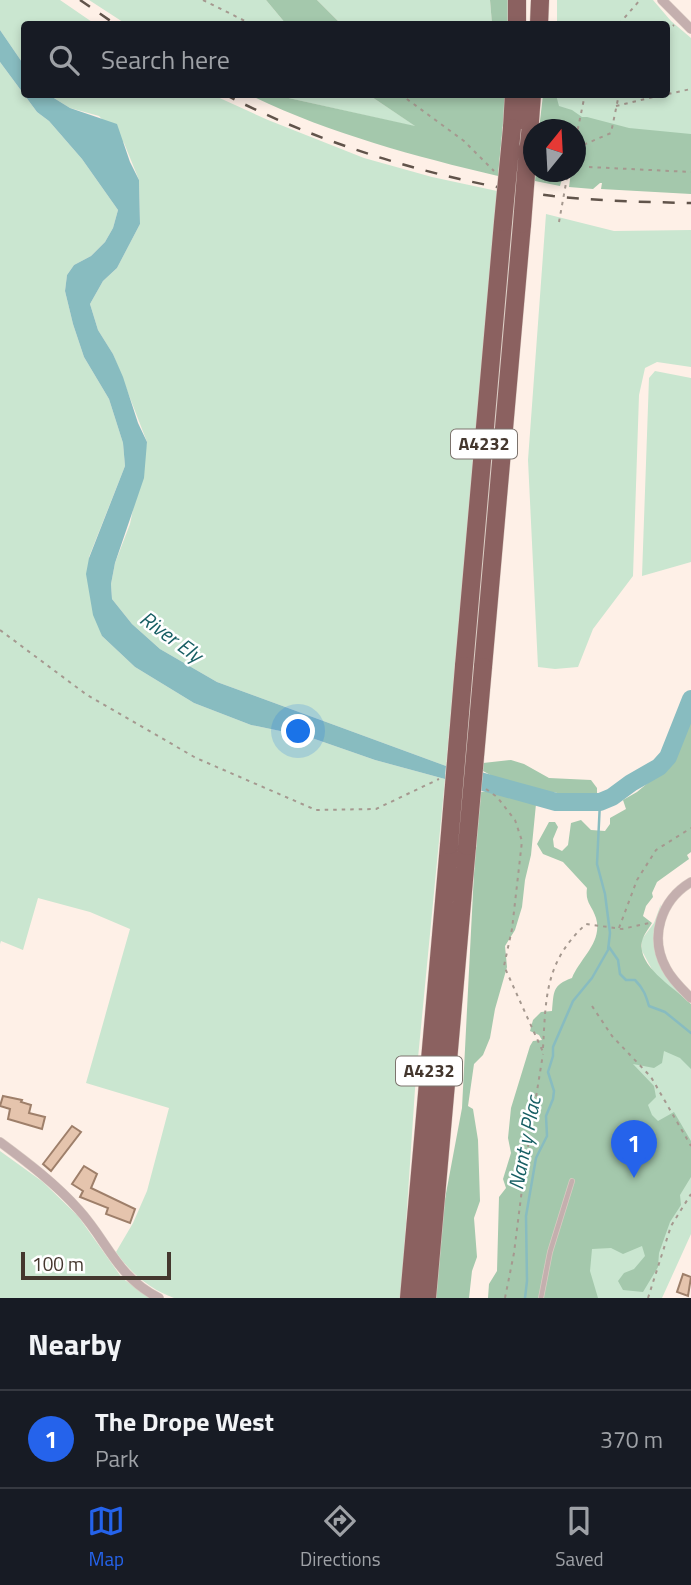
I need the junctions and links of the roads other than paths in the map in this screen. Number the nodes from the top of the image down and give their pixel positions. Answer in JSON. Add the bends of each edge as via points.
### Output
{"nodes":[{"id":1,"x":517,"y":0,"type":"edge"},
{"id":2,"x":534,"y":0,"type":"edge"},
{"id":3,"x":540,"y":0,"type":"edge"},
{"id":4,"x":662,"y":0,"type":"edge"},
{"id":5,"x":517,"y":21,"type":"edge"},
{"id":6,"x":537,"y":21,"type":"edge"},
{"id":7,"x":537,"y":21,"type":"edge"},
{"id":8,"x":691,"y":29,"type":"edge"},
{"id":9,"x":514,"y":98,"type":"edge"},
{"id":10,"x":532,"y":98,"type":"edge"},
{"id":11,"x":512,"y":223,"type":"junction"},
{"id":12,"x":458,"y":846,"type":"junction"},
{"id":13,"x":691,"y":882,"type":"edge"},
{"id":14,"x":691,"y":998,"type":"edge"},
{"id":15,"x":0,"y":1142,"type":"edge"},
{"id":16,"x":572,"y":1181,"type":"dead end"},
{"id":17,"x":159,"y":1298,"type":"edge"},
{"id":18,"x":409,"y":1298,"type":"edge"},
{"id":19,"x":427,"y":1298,"type":"edge"},
{"id":20,"x":541,"y":1298,"type":"edge"}],
"edges":[{"from":1,"to":5,"type":"highway"},
{"from":2,"to":6,"type":"highway"},
{"from":3,"to":7,"type":"highway"},
{"from":4,"to":8,"type":"street"},
{"from":9,"to":11,"type":"highway","number":"A4232","bridge":true},
{"from":10,"to":11,"type":"highway","number":"A4232","bridge":true,"via":[[528,148]]},
{"from":11,"to":12,"type":"highway","number":"A4232","bridge":true,"via":[[483,667]]},
{"from":11,"to":12,"type":"highway","number":"A4232","bridge":true,"via":[[464,666]]},
{"from":12,"to":18,"type":"highway","number":"A4232"},
{"from":12,"to":19,"type":"highway","number":"A4232"},
{"from":13,"to":14,"type":"street","via":[[676,892],[665,909],[658,943],[666,968]]},
{"from":15,"to":17,"type":"street","via":[[80,1210],[122,1270]]},
{"from":16,"to":20,"type":"lane"}]}
